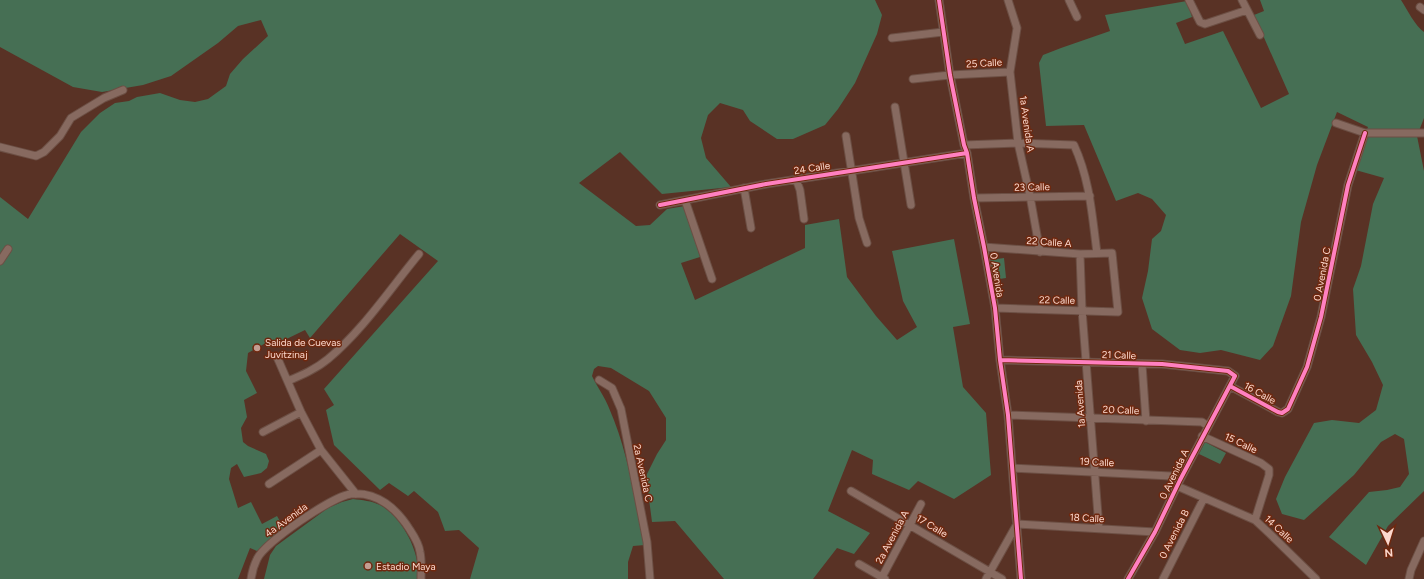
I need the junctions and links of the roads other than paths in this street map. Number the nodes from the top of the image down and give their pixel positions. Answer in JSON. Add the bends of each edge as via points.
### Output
{"nodes":[{"id":1,"x":938,"y":0,"type":"edge"},
{"id":2,"x":1008,"y":0,"type":"edge"},
{"id":3,"x":1069,"y":0,"type":"edge"},
{"id":4,"x":1189,"y":0,"type":"edge"},
{"id":5,"x":1242,"y":0,"type":"edge"},
{"id":6,"x":1247,"y":10,"type":"junction"},
{"id":7,"x":1077,"y":17,"type":"dead end"},
{"id":8,"x":943,"y":32,"type":"junction"},
{"id":9,"x":1260,"y":35,"type":"dead end"},
{"id":10,"x":892,"y":38,"type":"dead end"},
{"id":11,"x":1010,"y":72,"type":"junction"},
{"id":12,"x":950,"y":75,"type":"junction"},
{"id":13,"x":912,"y":79,"type":"dead end"},
{"id":14,"x":123,"y":90,"type":"dead end"},
{"id":15,"x":895,"y":107,"type":"dead end"},
{"id":16,"x":1336,"y":123,"type":"dead end"},
{"id":17,"x":1365,"y":133,"type":"junction"},
{"id":18,"x":1424,"y":133,"type":"edge"},
{"id":19,"x":846,"y":136,"type":"dead end"},
{"id":20,"x":1018,"y":143,"type":"junction"},
{"id":21,"x":964,"y":144,"type":"junction"},
{"id":22,"x":0,"y":147,"type":"edge"},
{"id":23,"x":967,"y":152,"type":"junction"},
{"id":24,"x":904,"y":162,"type":"junction"},
{"id":25,"x":850,"y":170,"type":"junction"},
{"id":26,"x":796,"y":179,"type":"junction"},
{"id":27,"x":744,"y":188,"type":"junction"},
{"id":28,"x":1030,"y":196,"type":"junction"},
{"id":29,"x":1090,"y":196,"type":"junction"},
{"id":30,"x":974,"y":198,"type":"junction"},
{"id":31,"x":685,"y":200,"type":"junction"},
{"id":32,"x":660,"y":205,"type":"dead end"},
{"id":33,"x":910,"y":205,"type":"dead end"},
{"id":34,"x":804,"y":219,"type":"dead end"},
{"id":35,"x":751,"y":228,"type":"dead end"},
{"id":36,"x":867,"y":243,"type":"dead end"},
{"id":37,"x":984,"y":247,"type":"junction"},
{"id":38,"x":8,"y":249,"type":"dead end"},
{"id":39,"x":1040,"y":252,"type":"junction"},
{"id":40,"x":1096,"y":253,"type":"junction"},
{"id":41,"x":419,"y":254,"type":"dead end"},
{"id":42,"x":1080,"y":254,"type":"junction"},
{"id":43,"x":0,"y":261,"type":"edge"},
{"id":44,"x":712,"y":278,"type":"dead end"},
{"id":45,"x":995,"y":308,"type":"junction"},
{"id":46,"x":1082,"y":310,"type":"junction"},
{"id":47,"x":1118,"y":312,"type":"joint"},
{"id":48,"x":277,"y":358,"type":"dead end"},
{"id":49,"x":1000,"y":360,"type":"junction"},
{"id":50,"x":1086,"y":362,"type":"junction"},
{"id":51,"x":1142,"y":364,"type":"junction"},
{"id":52,"x":1235,"y":376,"type":"joint"},
{"id":53,"x":599,"y":380,"type":"dead end"},
{"id":54,"x":288,"y":381,"type":"junction"},
{"id":55,"x":1230,"y":386,"type":"junction"},
{"id":56,"x":301,"y":412,"type":"junction"},
{"id":57,"x":1282,"y":413,"type":"joint"},
{"id":58,"x":1008,"y":415,"type":"junction"},
{"id":59,"x":1091,"y":419,"type":"junction"},
{"id":60,"x":1146,"y":421,"type":"junction"},
{"id":61,"x":1208,"y":426,"type":"junction"},
{"id":62,"x":263,"y":432,"type":"dead end"},
{"id":63,"x":1202,"y":436,"type":"junction"},
{"id":64,"x":321,"y":450,"type":"junction"},
{"id":65,"x":1013,"y":468,"type":"junction"},
{"id":66,"x":1094,"y":472,"type":"junction"},
{"id":67,"x":1178,"y":483,"type":"junction"},
{"id":68,"x":269,"y":484,"type":"dead end"},
{"id":69,"x":851,"y":491,"type":"dead end"},
{"id":70,"x":353,"y":494,"type":"junction"},
{"id":71,"x":1204,"y":498,"type":"junction"},
{"id":72,"x":921,"y":504,"type":"dead end"},
{"id":73,"x":1255,"y":520,"type":"junction"},
{"id":74,"x":910,"y":524,"type":"junction"},
{"id":75,"x":1017,"y":524,"type":"junction"},
{"id":76,"x":1099,"y":528,"type":"junction"},
{"id":77,"x":1155,"y":532,"type":"junction"},
{"id":78,"x":1424,"y":541,"type":"edge"},
{"id":79,"x":859,"y":564,"type":"dead end"},
{"id":80,"x":988,"y":576,"type":"edge"},
{"id":81,"x":883,"y":578,"type":"edge"},
{"id":82,"x":251,"y":579,"type":"edge"},
{"id":83,"x":421,"y":579,"type":"edge"},
{"id":84,"x":650,"y":579,"type":"edge"},
{"id":85,"x":1002,"y":579,"type":"edge"},
{"id":86,"x":1021,"y":579,"type":"edge"},
{"id":87,"x":1128,"y":579,"type":"edge"},
{"id":88,"x":1162,"y":579,"type":"edge"},
{"id":89,"x":1316,"y":579,"type":"edge"},
{"id":90,"x":1409,"y":579,"type":"edge"}],
"edges":[{"from":1,"to":8,"type":"street","name":"0 Avenida"},
{"from":2,"to":11,"type":"street","name":"1a Avenida A","via":[[1017,28]]},
{"from":3,"to":7,"type":"street"},
{"from":4,"to":6,"type":"street","via":[[1200,22],[1205,24]]},
{"from":5,"to":6,"type":"street"},
{"from":6,"to":9,"type":"street"},
{"from":8,"to":10,"type":"street"},
{"from":8,"to":12,"type":"street","name":"0 Avenida"},
{"from":11,"to":12,"type":"street","name":"25 Calle"},
{"from":11,"to":20,"type":"street","name":"1a Avenida A"},
{"from":12,"to":13,"type":"street","name":"25 Calle"},
{"from":12,"to":21,"type":"street","name":"0 Avenida"},
{"from":14,"to":22,"type":"street","via":[[71,118],[60,136],[44,152],[36,156]]},
{"from":15,"to":24,"type":"street"},
{"from":16,"to":17,"type":"street"},
{"from":17,"to":18,"type":"street"},
{"from":17,"to":57,"type":"street","name":"0 Avenida C","via":[[1348,185],[1322,317],[1307,367],[1288,409]]},
{"from":19,"to":25,"type":"street"},
{"from":20,"to":21,"type":"street"},
{"from":20,"to":28,"type":"street","name":"1a Avenida A"},
{"from":20,"to":29,"type":"street","via":[[1074,145]]},
{"from":21,"to":23,"type":"street","name":"0 Avenida"},
{"from":23,"to":24,"type":"street","name":"24 Calle"},
{"from":23,"to":30,"type":"street","name":"0 Avenida"},
{"from":24,"to":25,"type":"street","name":"24 Calle"},
{"from":24,"to":33,"type":"street"},
{"from":25,"to":26,"type":"street","name":"24 Calle"},
{"from":25,"to":36,"type":"street","via":[[859,218]]},
{"from":26,"to":27,"type":"street","name":"24 Calle"},
{"from":26,"to":34,"type":"street"},
{"from":27,"to":31,"type":"street","name":"24 Calle"},
{"from":27,"to":35,"type":"street"},
{"from":28,"to":29,"type":"street","name":"23 Calle"},
{"from":28,"to":30,"type":"street","name":"23 Calle"},
{"from":28,"to":39,"type":"street","name":"1a Avenida A"},
{"from":29,"to":40,"type":"street"},
{"from":30,"to":37,"type":"street","name":"0 Avenida"},
{"from":31,"to":32,"type":"street","name":"24 Calle"},
{"from":31,"to":44,"type":"street"},
{"from":37,"to":39,"type":"street","name":"22 Calle A"},
{"from":37,"to":45,"type":"street","name":"0 Avenida"},
{"from":38,"to":43,"type":"street"},
{"from":39,"to":42,"type":"street","name":"22 Calle A"},
{"from":40,"to":42,"type":"street","name":"22 Calle A"},
{"from":40,"to":47,"type":"street","name":"22 Calle A","via":[[1112,253]]},
{"from":41,"to":54,"type":"street","via":[[358,330],[328,359]]},
{"from":42,"to":46,"type":"street","name":"1a Avenida"},
{"from":45,"to":46,"type":"street","name":"22 Calle"},
{"from":45,"to":49,"type":"street","name":"0 Avenida"},
{"from":46,"to":47,"type":"street","name":"22 Calle"},
{"from":46,"to":50,"type":"street","name":"1a Avenida"},
{"from":48,"to":54,"type":"street"},
{"from":49,"to":50,"type":"street","name":"21 Calle"},
{"from":49,"to":58,"type":"street","name":"0 Avenida"},
{"from":50,"to":51,"type":"street","name":"21 Calle"},
{"from":50,"to":59,"type":"street","name":"1a Avenida"},
{"from":51,"to":52,"type":"street","name":"21 Calle","via":[[1228,371]]},
{"from":51,"to":60,"type":"street"},
{"from":52,"to":55,"type":"street","name":"0 Avenida A"},
{"from":53,"to":84,"type":"street","name":"2a Avenida C","via":[[612,388],[621,409],[647,542]]},
{"from":54,"to":56,"type":"street"},
{"from":55,"to":57,"type":"street","name":"16 Calle"},
{"from":55,"to":61,"type":"street","name":"0 Avenida A"},
{"from":56,"to":62,"type":"street"},
{"from":56,"to":64,"type":"street"},
{"from":58,"to":59,"type":"street","name":"20 Calle"},
{"from":58,"to":65,"type":"street","name":"0 Avenida"},
{"from":59,"to":60,"type":"street","name":"20 Calle"},
{"from":59,"to":66,"type":"street","name":"1a Avenida"},
{"from":60,"to":61,"type":"street","name":"20 Calle","via":[[1202,422]]},
{"from":61,"to":63,"type":"street","name":"0 Avenida A"},
{"from":63,"to":67,"type":"street","name":"0 Avenida A"},
{"from":63,"to":73,"type":"street","name":"15 Calle","via":[[1269,469],[1270,476]]},
{"from":64,"to":68,"type":"street"},
{"from":64,"to":70,"type":"street"},
{"from":65,"to":66,"type":"street","name":"19 Calle"},
{"from":65,"to":75,"type":"street","name":"0 Avenida"},
{"from":66,"to":67,"type":"street","name":"19 Calle","via":[[1171,476]]},
{"from":66,"to":76,"type":"street","name":"1a Avenida"},
{"from":67,"to":71,"type":"street","name":"14 Calle"},
{"from":67,"to":77,"type":"street","name":"0 Avenida A"},
{"from":69,"to":74,"type":"street","name":"17 Calle"},
{"from":70,"to":82,"type":"street","name":"4a Avenida","via":[[328,503],[264,549],[257,558]]},
{"from":70,"to":83,"type":"street","via":[[377,498],[399,514],[420,551]]},
{"from":71,"to":73,"type":"street","name":"14 Calle"},
{"from":71,"to":88,"type":"street","name":"0 Avenida B"},
{"from":72,"to":74,"type":"street","name":"2a Avenida A"},
{"from":73,"to":89,"type":"street","name":"14 Calle"},
{"from":74,"to":80,"type":"street","name":"17 Calle"},
{"from":74,"to":81,"type":"street","name":"2a Avenida A"},
{"from":75,"to":76,"type":"street","name":"18 Calle"},
{"from":75,"to":80,"type":"street"},
{"from":75,"to":86,"type":"street","name":"0 Avenida"},
{"from":76,"to":77,"type":"street","name":"18 Calle"},
{"from":77,"to":87,"type":"street","name":"0 Avenida A"},
{"from":78,"to":90,"type":"street"},
{"from":79,"to":81,"type":"street"},
{"from":80,"to":85,"type":"street","name":"17 Calle"}]}
